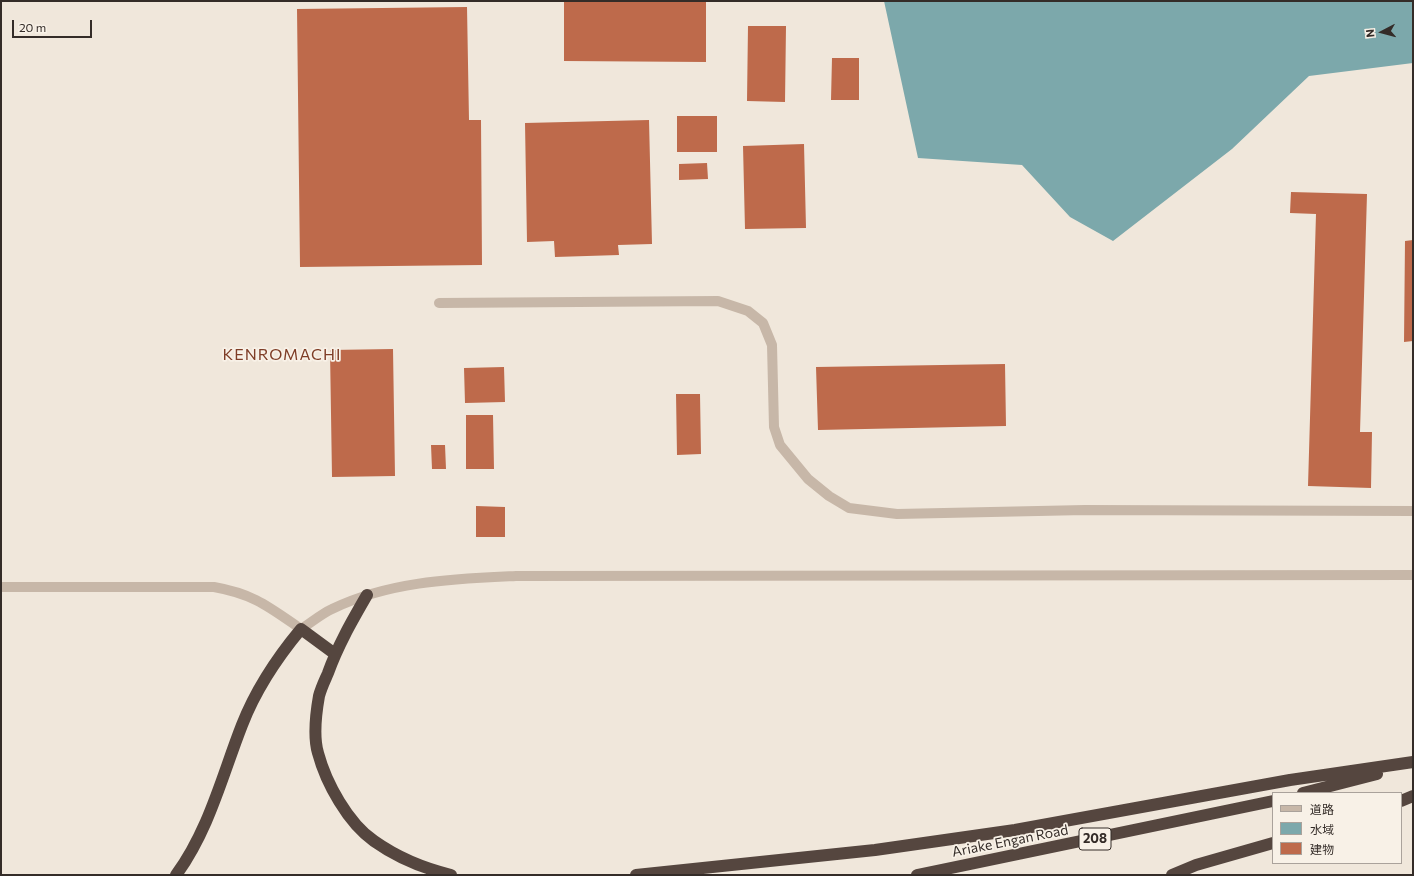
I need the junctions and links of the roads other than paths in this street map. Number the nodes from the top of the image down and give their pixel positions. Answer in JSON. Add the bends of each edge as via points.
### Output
{"nodes":[{"id":1,"x":439,"y":303,"type":"dead end"},
{"id":2,"x":1413,"y":511,"type":"edge"},
{"id":3,"x":1413,"y":575,"type":"edge"},
{"id":4,"x":1,"y":587,"type":"edge"},
{"id":5,"x":367,"y":595,"type":"junction"},
{"id":6,"x":301,"y":629,"type":"junction"},
{"id":7,"x":335,"y":654,"type":"junction"},
{"id":8,"x":1413,"y":763,"type":"edge"},
{"id":9,"x":1307,"y":792,"type":"edge"},
{"id":10,"x":1413,"y":796,"type":"edge"},
{"id":11,"x":1402,"y":800,"type":"edge"},
{"id":12,"x":1272,"y":801,"type":"edge"},
{"id":13,"x":1272,"y":843,"type":"edge"},
{"id":14,"x":176,"y":875,"type":"edge"},
{"id":15,"x":451,"y":875,"type":"edge"},
{"id":16,"x":636,"y":875,"type":"edge"},
{"id":17,"x":917,"y":875,"type":"edge"},
{"id":18,"x":1172,"y":875,"type":"edge"}],
"edges":[{"from":1,"to":2,"type":"street","via":[[718,301],[748,311],[763,323],[772,345],[774,427],[780,444],[808,479],[828,496],[849,508],[897,514],[1085,510]]},
{"from":3,"to":5,"type":"street","via":[[516,576],[445,580],[395,587]]},
{"from":4,"to":6,"type":"street","via":[[214,587],[247,595]]},
{"from":5,"to":6,"type":"street","via":[[330,610]]},
{"from":5,"to":7,"type":"highway"},
{"from":6,"to":7,"type":"highway"},
{"from":6,"to":14,"type":"highway","via":[[278,657],[258,688],[242,724],[216,801],[189,858]]},
{"from":7,"to":15,"type":"highway","via":[[319,695],[316,723],[318,752],[331,787],[348,815],[372,840],[398,857],[425,869]]},
{"from":8,"to":9,"type":"highway"},
{"from":8,"to":16,"type":"highway","via":[[1290,780],[1016,830],[875,850]]},
{"from":10,"to":11,"type":"highway"},
{"from":12,"to":17,"type":"highway","name":"Ariake Engan Road","number":"208"},
{"from":13,"to":18,"type":"highway","via":[[1196,865]]}]}
